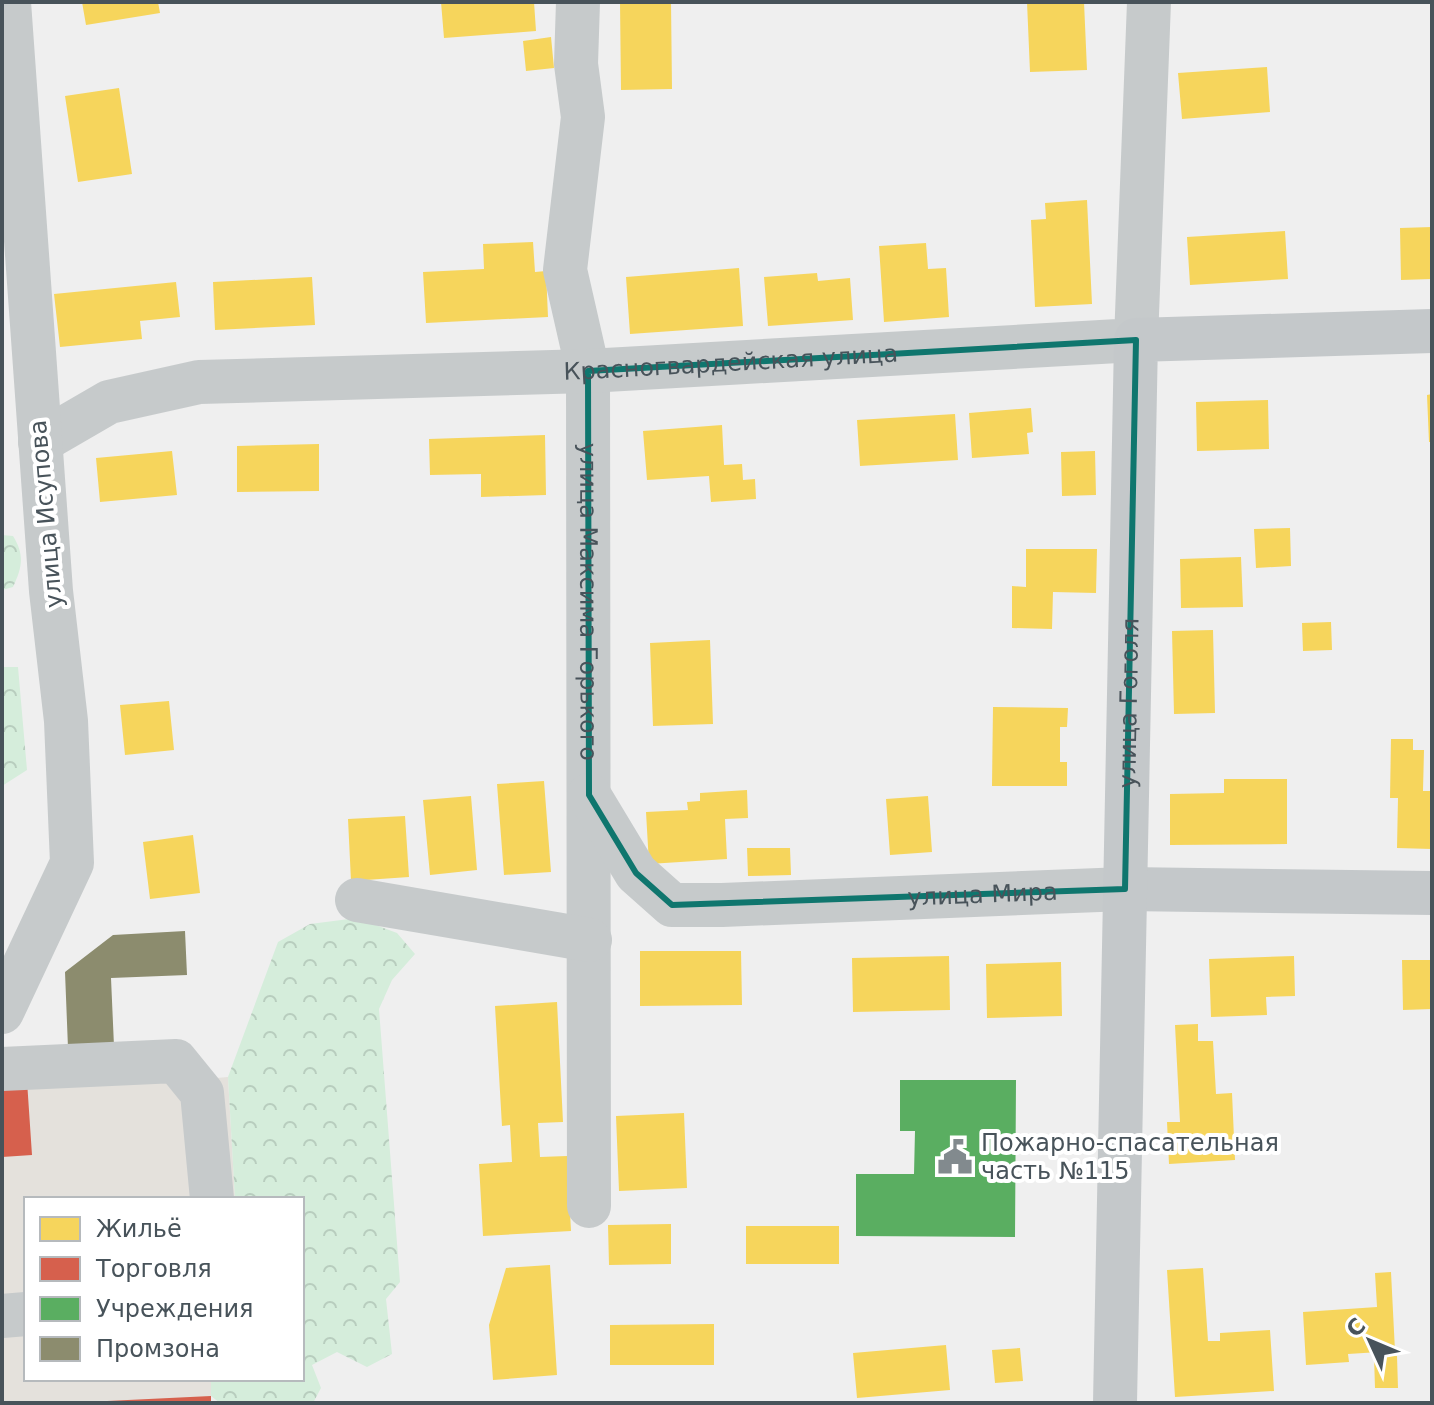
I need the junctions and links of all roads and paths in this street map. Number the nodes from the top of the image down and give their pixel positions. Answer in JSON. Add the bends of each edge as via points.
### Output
{"nodes":[{"id":1,"x":9,"y":2,"type":"edge"},
{"id":2,"x":578,"y":2,"type":"edge"},
{"id":3,"x":1149,"y":2,"type":"edge"},
{"id":4,"x":1432,"y":331,"type":"edge"},
{"id":5,"x":1136,"y":340,"type":"junction"},
{"id":6,"x":588,"y":371,"type":"junction"},
{"id":7,"x":40,"y":442,"type":"junction"},
{"id":8,"x":589,"y":795,"type":"junction"},
{"id":9,"x":1125,"y":889,"type":"junction"},
{"id":10,"x":1432,"y":893,"type":"edge"},
{"id":11,"x":357,"y":900,"type":"dead end"},
{"id":12,"x":590,"y":940,"type":"junction"},
{"id":13,"x":2,"y":1012,"type":"edge"},
{"id":14,"x":2,"y":1069,"type":"edge"},
{"id":15,"x":212,"y":1197,"type":"edge"},
{"id":16,"x":589,"y":1206,"type":"dead end"},
{"id":17,"x":24,"y":1314,"type":"edge"},
{"id":18,"x":2,"y":1316,"type":"edge"},
{"id":19,"x":1115,"y":1403,"type":"edge"}],
"edges":[{"from":1,"to":7,"type":"street","name":"улица Исупова"},
{"from":2,"to":6,"type":"street","name":"улица Максима Горького","via":[[576,64],[583,117],[565,270]]},
{"from":3,"to":5,"type":"street","name":"улица Гоголя"},
{"from":4,"to":5,"type":"main road","name":"Красногвардейская улица"},
{"from":5,"to":6,"type":"street","name":"Красногвардейская улица"},
{"from":5,"to":9,"type":"main road","name":"улица Гоголя"},
{"from":6,"to":7,"type":"street","name":"Красногвардейская улица","via":[[199,382],[109,402]]},
{"from":6,"to":8,"type":"street","name":"улица Максима Горького"},
{"from":7,"to":13,"type":"street","name":"улица Исупова","via":[[66,721],[72,863]]},
{"from":8,"to":9,"type":"street","name":"улица Мира","via":[[636,873],[672,905]]},
{"from":8,"to":12,"type":"street","name":"улица Максима Горького"},
{"from":9,"to":10,"type":"main road","name":"улица Мира"},
{"from":9,"to":19,"type":"main road","name":"улица Гоголя"},
{"from":11,"to":12,"type":"street"},
{"from":12,"to":16,"type":"street","name":"улица Максима Горького"},
{"from":14,"to":15,"type":"street","via":[[176,1061],[202,1093]]},
{"from":17,"to":18,"type":"street"}]}
